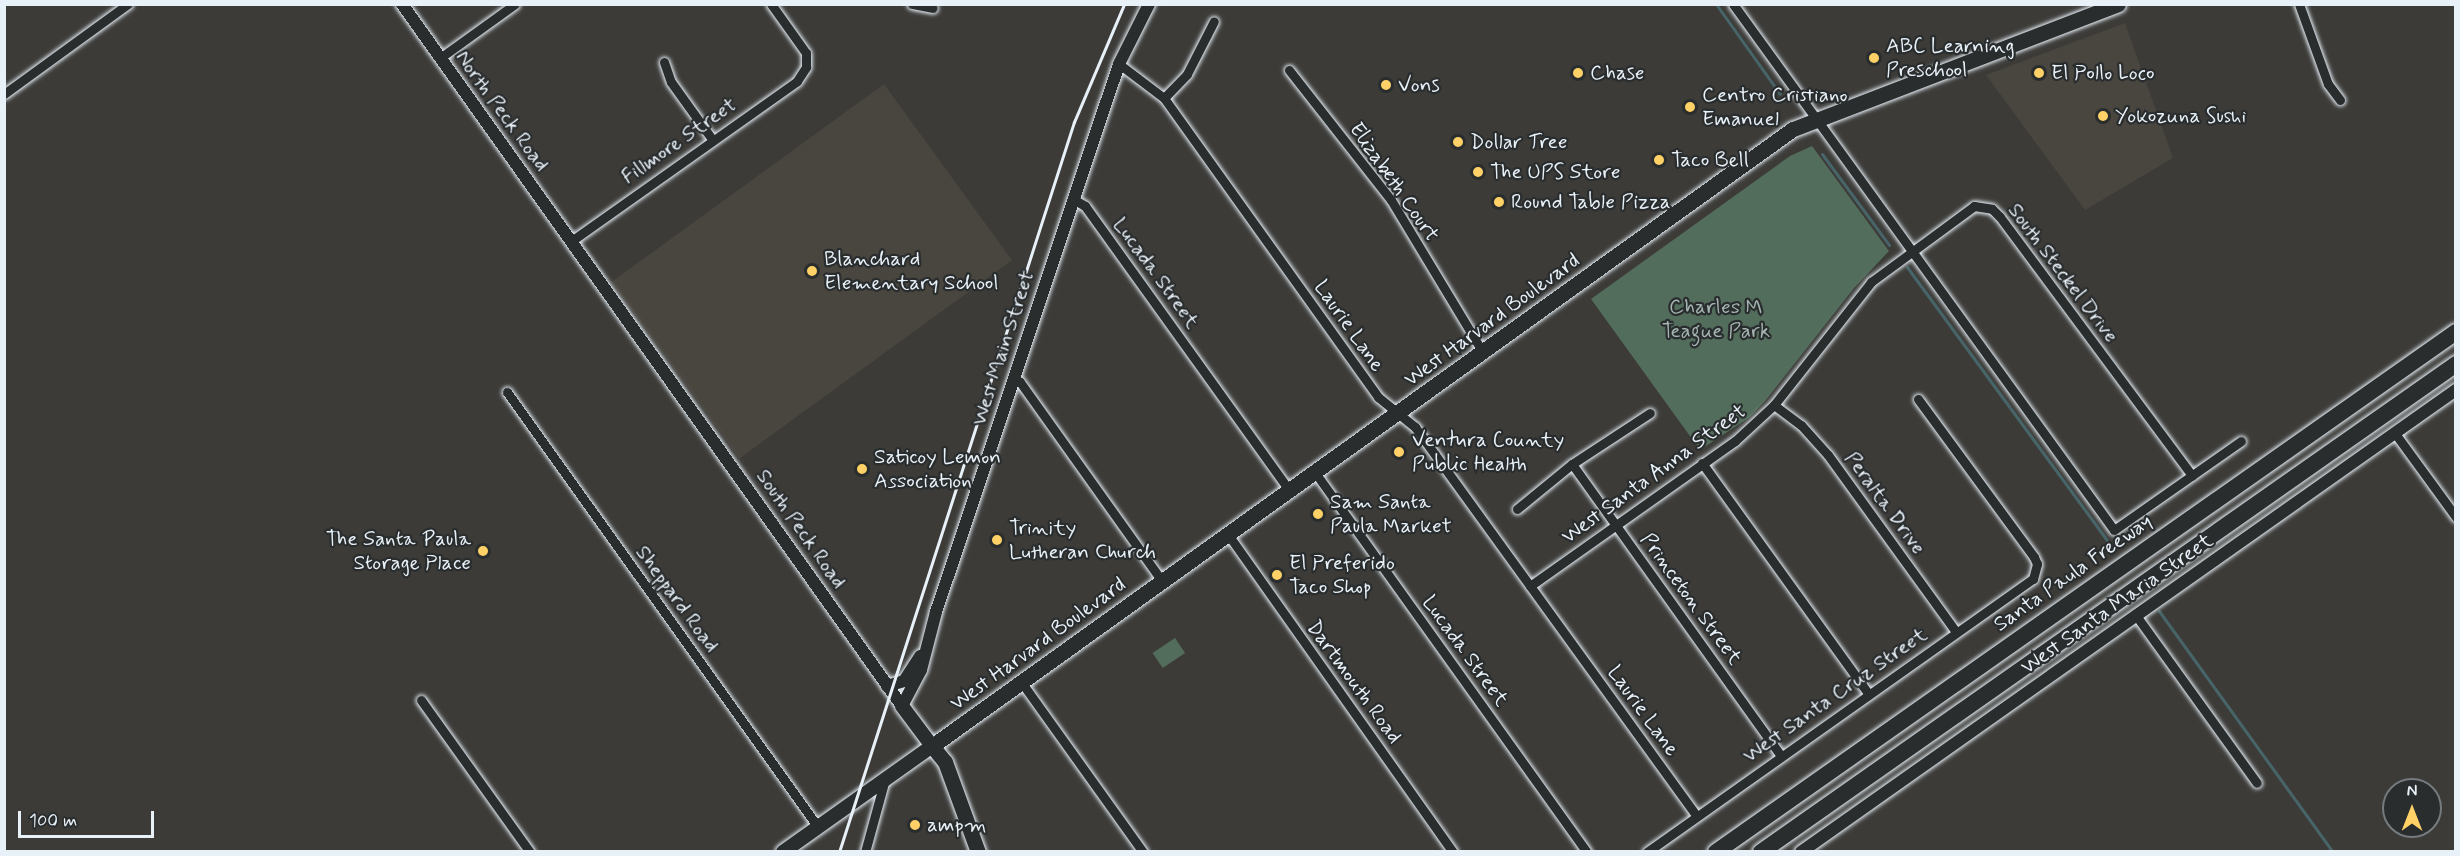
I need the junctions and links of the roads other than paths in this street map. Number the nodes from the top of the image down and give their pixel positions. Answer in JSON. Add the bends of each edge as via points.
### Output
{"nodes":[{"id":1,"x":128,"y":4,"type":"edge"},
{"id":2,"x":402,"y":4,"type":"edge"},
{"id":3,"x":515,"y":4,"type":"edge"},
{"id":4,"x":771,"y":4,"type":"edge"},
{"id":5,"x":912,"y":4,"type":"edge"},
{"id":6,"x":1149,"y":4,"type":"edge"},
{"id":7,"x":1732,"y":4,"type":"edge"},
{"id":8,"x":2118,"y":4,"type":"edge"},
{"id":9,"x":2299,"y":4,"type":"edge"},
{"id":10,"x":933,"y":8,"type":"dead end"},
{"id":11,"x":1214,"y":21,"type":"dead end"},
{"id":12,"x":440,"y":58,"type":"junction"},
{"id":13,"x":664,"y":62,"type":"dead end"},
{"id":14,"x":1119,"y":64,"type":"junction"},
{"id":15,"x":1288,"y":69,"type":"dead end"},
{"id":16,"x":4,"y":94,"type":"edge"},
{"id":17,"x":1164,"y":98,"type":"junction"},
{"id":18,"x":2340,"y":100,"type":"dead end"},
{"id":19,"x":1815,"y":120,"type":"junction"},
{"id":20,"x":712,"y":139,"type":"junction"},
{"id":21,"x":1074,"y":199,"type":"junction"},
{"id":22,"x":570,"y":242,"type":"junction"},
{"id":23,"x":1911,"y":249,"type":"junction"},
{"id":24,"x":2456,"y":332,"type":"edge"},
{"id":25,"x":1482,"y":351,"type":"junction"},
{"id":26,"x":2456,"y":364,"type":"edge"},
{"id":27,"x":1013,"y":378,"type":"junction"},
{"id":28,"x":2456,"y":390,"type":"edge"},
{"id":29,"x":507,"y":392,"type":"dead end"},
{"id":30,"x":1918,"y":399,"type":"dead end"},
{"id":31,"x":1774,"y":405,"type":"junction"},
{"id":32,"x":1650,"y":413,"type":"dead end"},
{"id":33,"x":1397,"y":414,"type":"junction"},
{"id":34,"x":2394,"y":432,"type":"junction"},
{"id":35,"x":2241,"y":441,"type":"dead end"},
{"id":36,"x":1702,"y":463,"type":"junction"},
{"id":37,"x":1572,"y":464,"type":"junction"},
{"id":38,"x":1314,"y":471,"type":"junction"},
{"id":39,"x":2192,"y":476,"type":"junction"},
{"id":40,"x":1288,"y":489,"type":"junction"},
{"id":41,"x":1517,"y":509,"type":"dead end"},
{"id":42,"x":2456,"y":517,"type":"edge"},
{"id":43,"x":1616,"y":525,"type":"junction"},
{"id":44,"x":1227,"y":533,"type":"junction"},
{"id":45,"x":1162,"y":581,"type":"junction"},
{"id":46,"x":1530,"y":586,"type":"junction"},
{"id":47,"x":2135,"y":614,"type":"junction"},
{"id":48,"x":1956,"y":632,"type":"junction"},
{"id":49,"x":929,"y":642,"type":"junction"},
{"id":50,"x":1022,"y":683,"type":"junction"},
{"id":51,"x":887,"y":686,"type":"junction"},
{"id":52,"x":1868,"y":693,"type":"junction"},
{"id":53,"x":421,"y":700,"type":"dead end"},
{"id":54,"x":902,"y":706,"type":"junction"},
{"id":55,"x":932,"y":746,"type":"junction"},
{"id":56,"x":1781,"y":756,"type":"junction"},
{"id":57,"x":886,"y":778,"type":"junction"},
{"id":58,"x":2257,"y":783,"type":"dead end"},
{"id":59,"x":1696,"y":816,"type":"junction"},
{"id":60,"x":818,"y":827,"type":"junction"},
{"id":61,"x":530,"y":852,"type":"edge"},
{"id":62,"x":783,"y":852,"type":"edge"},
{"id":63,"x":865,"y":852,"type":"edge"},
{"id":64,"x":978,"y":852,"type":"edge"},
{"id":65,"x":1143,"y":852,"type":"edge"},
{"id":66,"x":1453,"y":852,"type":"edge"},
{"id":67,"x":1587,"y":852,"type":"edge"},
{"id":68,"x":1647,"y":852,"type":"edge"},
{"id":69,"x":1716,"y":852,"type":"edge"},
{"id":70,"x":1761,"y":852,"type":"edge"},
{"id":71,"x":1801,"y":852,"type":"edge"}],
"edges":[{"from":1,"to":16,"type":"street"},
{"from":2,"to":12,"type":"street","name":"North Peck Road"},
{"from":3,"to":12,"type":"street"},
{"from":4,"to":20,"type":"street","name":"Fillmore Street","via":[[802,46],[806,67],[796,81]]},
{"from":5,"to":10,"type":"street"},
{"from":6,"to":14,"type":"street","name":"West Main Street"},
{"from":7,"to":19,"type":"street"},
{"from":8,"to":19,"type":"main road","name":"West Harvard Boulevard"},
{"from":9,"to":18,"type":"street","via":[[2328,84]]},
{"from":11,"to":17,"type":"street","via":[[1187,74]]},
{"from":12,"to":22,"type":"street","name":"North Peck Road"},
{"from":13,"to":20,"type":"street","via":[[671,82]]},
{"from":14,"to":17,"type":"street","name":"Laurie Lane"},
{"from":14,"to":21,"type":"street","name":"West Main Street"},
{"from":15,"to":25,"type":"street","name":"Elizabeth Court","via":[[1391,200]]},
{"from":17,"to":33,"type":"street","name":"Laurie Lane","via":[[1378,397]]},
{"from":19,"to":23,"type":"street"},
{"from":19,"to":25,"type":"main road","name":"West Harvard Boulevard","via":[[1793,129],[1733,170]]},
{"from":20,"to":22,"type":"street","name":"Fillmore Street"},
{"from":21,"to":27,"type":"street","name":"West Main Street"},
{"from":21,"to":40,"type":"street","name":"Lucada Street","via":[[1085,206]]},
{"from":22,"to":51,"type":"street","name":"South Peck Road"},
{"from":23,"to":31,"type":"street","name":"West Santa Anna Street","via":[[1871,282]]},
{"from":23,"to":39,"type":"street","name":"South Steckel Drive","via":[[1974,206],[1992,209]]},
{"from":23,"to":39,"type":"street","via":[[2114,530]]},
{"from":24,"to":69,"type":"highway","name":"Santa Paula Freeway"},
{"from":25,"to":33,"type":"main road","name":"West Harvard Boulevard"},
{"from":26,"to":70,"type":"highway"},
{"from":27,"to":45,"type":"street","via":[[1020,382]]},
{"from":27,"to":49,"type":"street","name":"West Main Street"},
{"from":28,"to":34,"type":"street","name":"West Santa Maria Street"},
{"from":29,"to":60,"type":"street","name":"Sheppard Road"},
{"from":30,"to":48,"type":"street","name":"West Santa Cruz Street","via":[[2037,564],[2033,579]]},
{"from":31,"to":36,"type":"street","name":"West Santa Anna Street","via":[[1735,441]]},
{"from":31,"to":48,"type":"street","name":"Peralta Drive","via":[[1812,435]]},
{"from":32,"to":37,"type":"street"},
{"from":33,"to":38,"type":"main road","name":"West Harvard Boulevard"},
{"from":33,"to":46,"type":"street","name":"Laurie Lane","via":[[1415,427]]},
{"from":34,"to":42,"type":"street"},
{"from":34,"to":47,"type":"street","name":"West Santa Maria Street"},
{"from":35,"to":39,"type":"street"},
{"from":36,"to":43,"type":"street","name":"West Santa Anna Street"},
{"from":36,"to":52,"type":"street"},
{"from":37,"to":41,"type":"street"},
{"from":37,"to":43,"type":"street","name":"Princeton Street"},
{"from":38,"to":40,"type":"main road","name":"West Harvard Boulevard"},
{"from":38,"to":67,"type":"street","name":"Lucada Street"},
{"from":40,"to":44,"type":"main road","name":"West Harvard Boulevard"},
{"from":43,"to":46,"type":"street","name":"West Santa Anna Street"},
{"from":43,"to":56,"type":"street","name":"Princeton Street"},
{"from":44,"to":45,"type":"main road","name":"West Harvard Boulevard"},
{"from":44,"to":66,"type":"street","name":"Dartmouth Road"},
{"from":45,"to":50,"type":"main road","name":"West Harvard Boulevard"},
{"from":46,"to":59,"type":"street","name":"Laurie Lane"},
{"from":47,"to":58,"type":"street"},
{"from":47,"to":71,"type":"street","name":"West Santa Maria Street"},
{"from":48,"to":52,"type":"street","name":"West Santa Cruz Street"},
{"from":49,"to":51,"type":"street","via":[[904,681]]},
{"from":49,"to":54,"type":"street","name":"West Main Street"},
{"from":50,"to":55,"type":"main road","name":"West Harvard Boulevard"},
{"from":50,"to":65,"type":"street"},
{"from":51,"to":54,"type":"street","name":"South Peck Road"},
{"from":52,"to":56,"type":"street","name":"West Santa Cruz Street"},
{"from":53,"to":61,"type":"street"},
{"from":54,"to":55,"type":"main road","name":"South Peck Road"},
{"from":55,"to":57,"type":"main road"},
{"from":55,"to":64,"type":"main road","name":"South Peck Road","via":[[945,762]]},
{"from":56,"to":59,"type":"street","name":"West Santa Cruz Street"},
{"from":57,"to":60,"type":"main road"},
{"from":57,"to":63,"type":"street"},
{"from":59,"to":68,"type":"street","name":"West Santa Cruz Street"},
{"from":60,"to":62,"type":"main road"}]}
